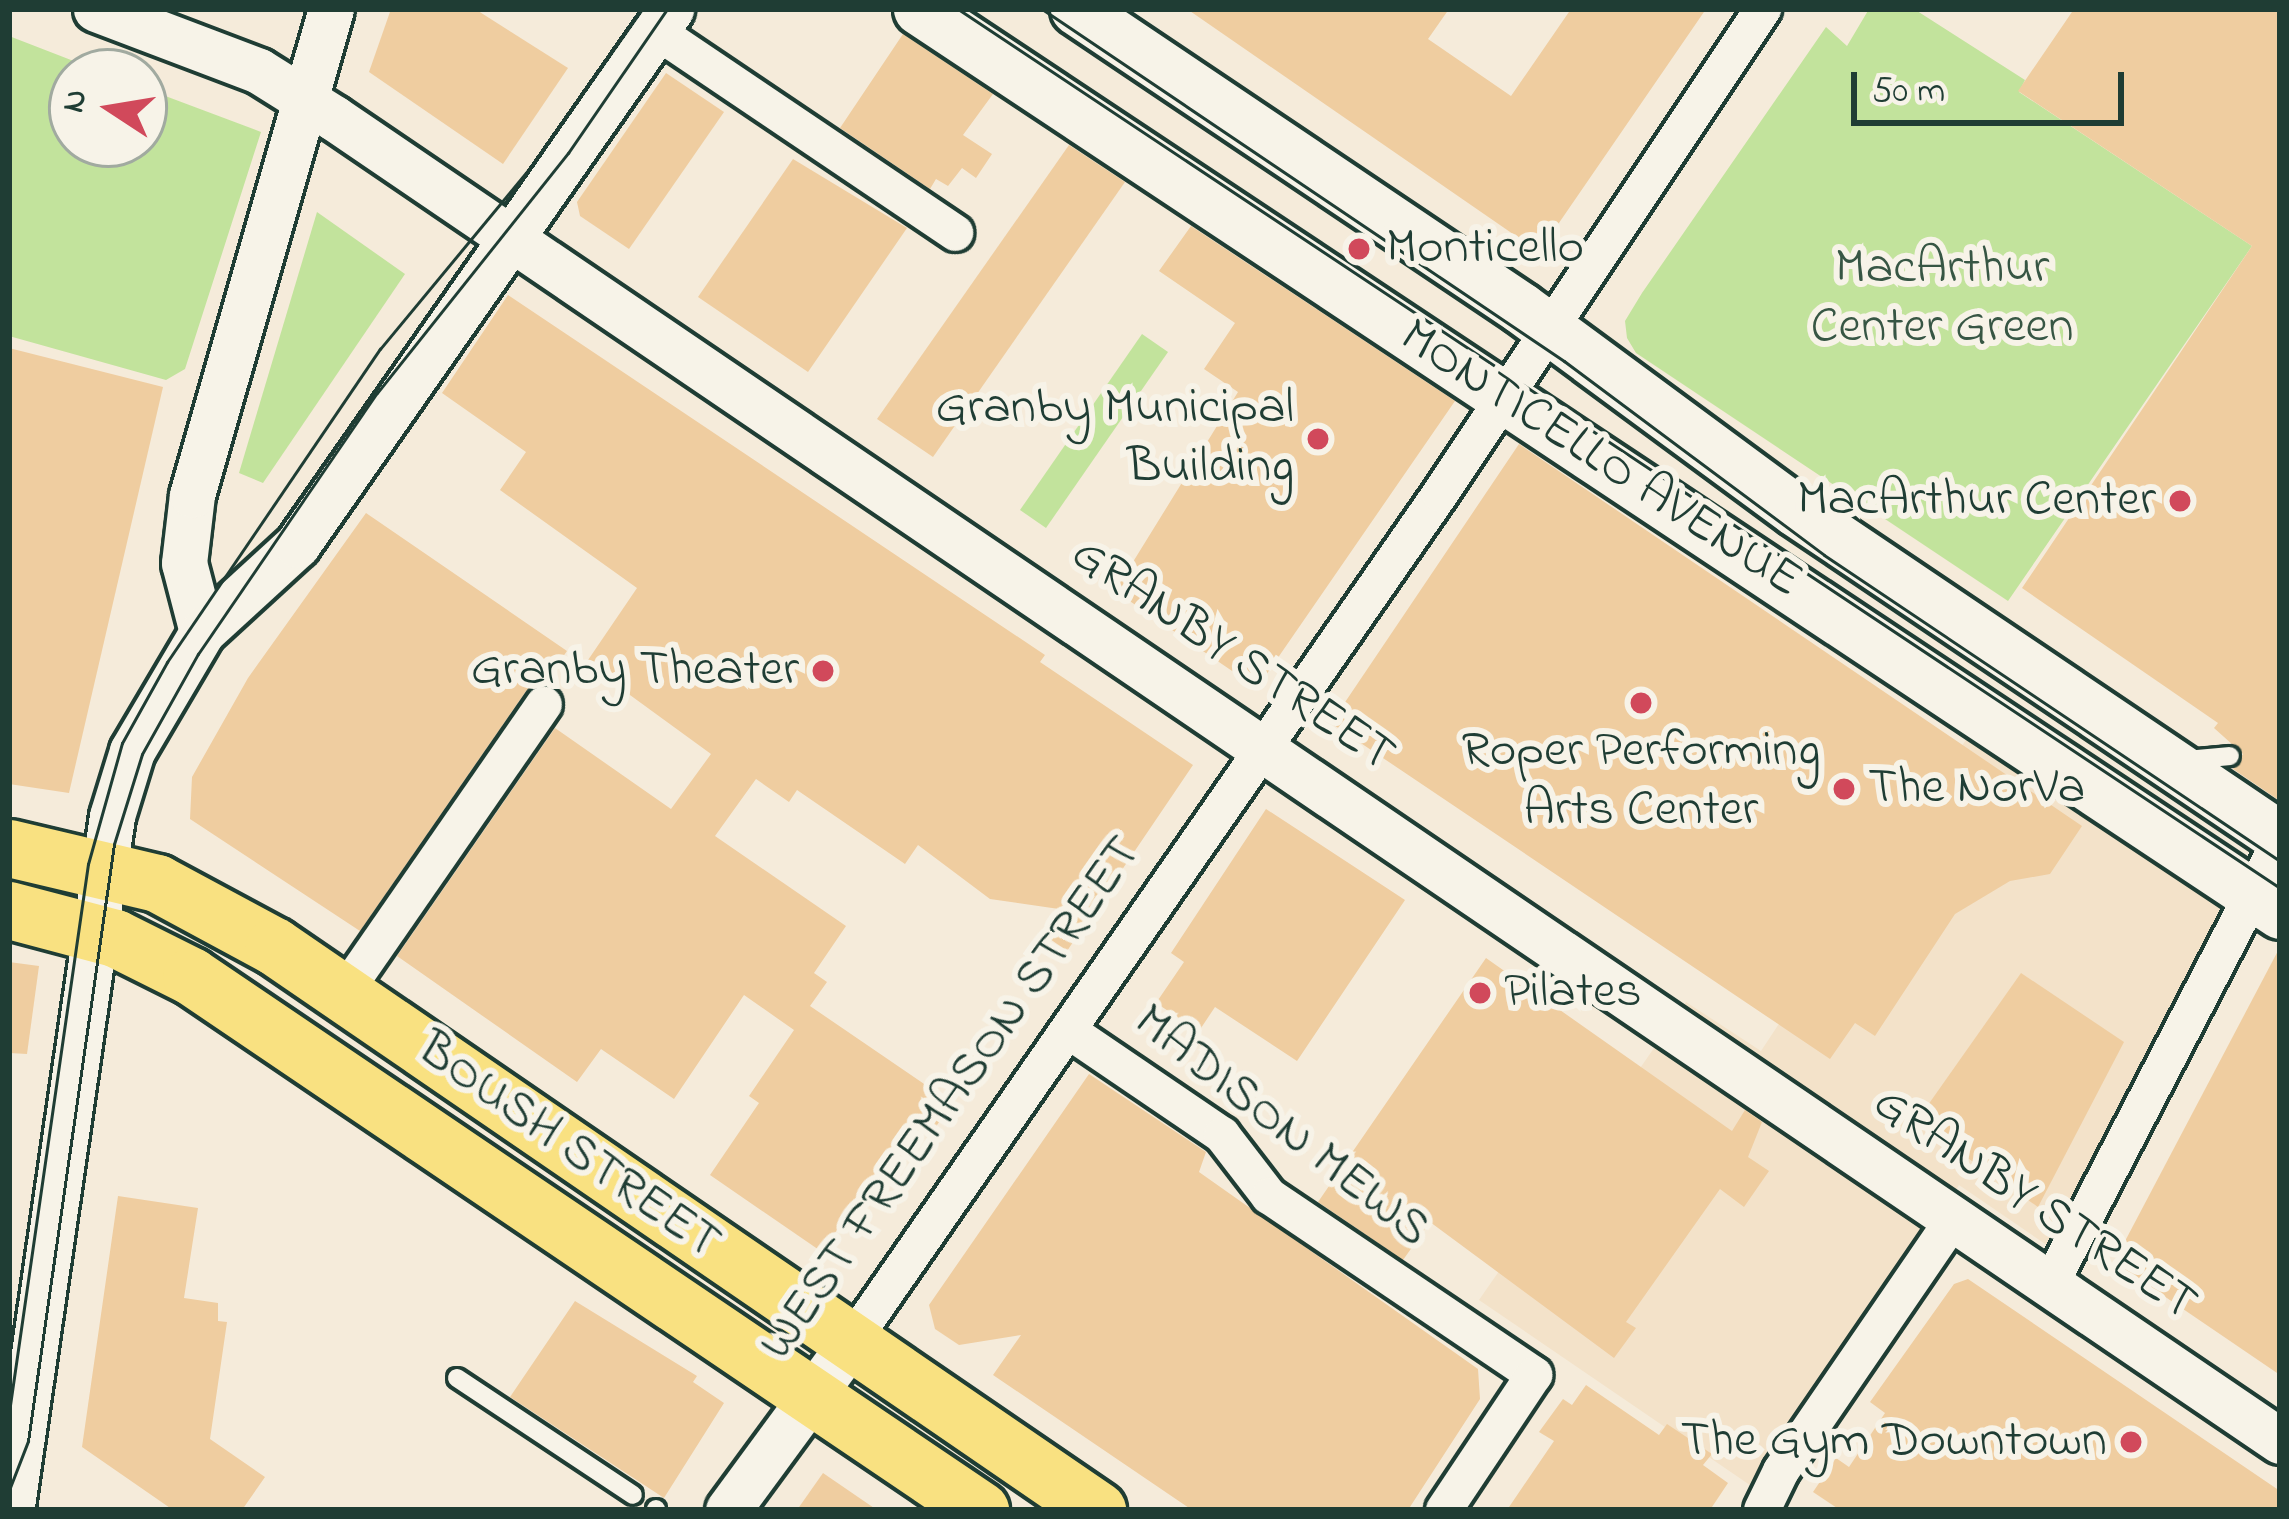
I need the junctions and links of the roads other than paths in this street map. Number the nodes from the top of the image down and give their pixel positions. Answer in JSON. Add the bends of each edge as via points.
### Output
{"nodes":[{"id":1,"x":96,"y":9,"type":"edge"},
{"id":2,"x":331,"y":9,"type":"edge"},
{"id":3,"x":919,"y":9,"type":"edge"},
{"id":4,"x":1076,"y":9,"type":"edge"},
{"id":5,"x":1763,"y":9,"type":"edge"},
{"id":6,"x":663,"y":20,"type":"edge"},
{"id":7,"x":306,"y":101,"type":"junction"},
{"id":8,"x":955,"y":233,"type":"dead end"},
{"id":9,"x":515,"y":240,"type":"junction"},
{"id":10,"x":1547,"y":326,"type":"junction"},
{"id":11,"x":1501,"y":398,"type":"junction"},
{"id":12,"x":202,"y":632,"type":"junction"},
{"id":13,"x":544,"y":704,"type":"dead end"},
{"id":14,"x":1264,"y":748,"type":"junction"},
{"id":15,"x":2230,"y":756,"type":"dead end"},
{"id":16,"x":2166,"y":762,"type":"junction"},
{"id":17,"x":2280,"y":840,"type":"edge"},
{"id":18,"x":9,"y":848,"type":"edge"},
{"id":19,"x":104,"y":867,"type":"junction"},
{"id":20,"x":2266,"y":903,"type":"edge"},
{"id":21,"x":9,"y":910,"type":"edge"},
{"id":22,"x":94,"y":931,"type":"junction"},
{"id":23,"x":344,"y":993,"type":"junction"},
{"id":24,"x":1069,"y":1030,"type":"junction"},
{"id":25,"x":1953,"y":1220,"type":"junction"},
{"id":26,"x":2050,"y":1285,"type":"junction"},
{"id":27,"x":852,"y":1341,"type":"junction"},
{"id":28,"x":457,"y":1378,"type":"dead end"},
{"id":29,"x":814,"y":1397,"type":"junction"},
{"id":30,"x":2280,"y":1441,"type":"edge"},
{"id":31,"x":633,"y":1495,"type":"dead end"},
{"id":32,"x":19,"y":1507,"type":"edge"},
{"id":33,"x":728,"y":1510,"type":"edge"},
{"id":34,"x":980,"y":1510,"type":"edge"},
{"id":35,"x":1096,"y":1510,"type":"edge"},
{"id":36,"x":1444,"y":1510,"type":"edge"},
{"id":37,"x":1762,"y":1510,"type":"edge"}],
"edges":[{"from":1,"to":7,"type":"street","name":"GRANBY STREET","via":[[259,71]]},
{"from":2,"to":7,"type":"street"},
{"from":3,"to":11,"type":"main road","name":"MONTICELLO AVENUE"},
{"from":4,"to":10,"type":"main road","name":"MONTICELLO AVENUE"},
{"from":5,"to":10,"type":"street","name":"WEST FREEMASON STREET"},
{"from":6,"to":8,"type":"street"},
{"from":6,"to":9,"type":"street"},
{"from":7,"to":9,"type":"street","name":"GRANBY STREET"},
{"from":7,"to":12,"type":"street","via":[[192,495],[184,563]]},
{"from":9,"to":12,"type":"street","via":[[297,545]]},
{"from":9,"to":14,"type":"street","name":"GRANBY STREET"},
{"from":10,"to":11,"type":"street","name":"WEST FREEMASON STREET"},
{"from":10,"to":16,"type":"main road","name":"MONTICELLO AVENUE","via":[[1795,510]]},
{"from":11,"to":14,"type":"street","name":"WEST FREEMASON STREET"},
{"from":11,"to":20,"type":"main road","name":"MONTICELLO AVENUE"},
{"from":12,"to":19,"type":"street","via":[[132,751]]},
{"from":13,"to":23,"type":"street"},
{"from":14,"to":24,"type":"street","name":"WEST FREEMASON STREET"},
{"from":14,"to":25,"type":"street","name":"GRANBY STREET"},
{"from":15,"to":16,"type":"lane"},
{"from":16,"to":17,"type":"main road","name":"MONTICELLO AVENUE"},
{"from":17,"to":20,"type":"street"},
{"from":18,"to":19,"type":"main road","name":"BOUSH STREET"},
{"from":19,"to":22,"type":"street"},
{"from":19,"to":23,"type":"main road","name":"BOUSH STREET","via":[[220,915]]},
{"from":20,"to":26,"type":"street"},
{"from":21,"to":22,"type":"main road","name":"BOUSH STREET"},
{"from":22,"to":29,"type":"main road","name":"BOUSH STREET","via":[[191,976]]},
{"from":22,"to":32,"type":"street"},
{"from":23,"to":27,"type":"main road","name":"BOUSH STREET"},
{"from":24,"to":27,"type":"street","name":"WEST FREEMASON STREET"},
{"from":24,"to":36,"type":"street","name":"MADISON MEWS","via":[[1222,1135],[1270,1196],[1534,1376]]},
{"from":25,"to":26,"type":"street","name":"GRANBY STREET"},
{"from":25,"to":37,"type":"street","via":[[1780,1471]]},
{"from":26,"to":30,"type":"street","name":"GRANBY STREET"},
{"from":27,"to":29,"type":"street","name":"WEST FREEMASON STREET"},
{"from":27,"to":35,"type":"main road","name":"BOUSH STREET"},
{"from":28,"to":31,"type":"lane"},
{"from":29,"to":33,"type":"street","name":"WEST FREEMASON STREET"},
{"from":29,"to":34,"type":"main road","name":"BOUSH STREET"}]}
